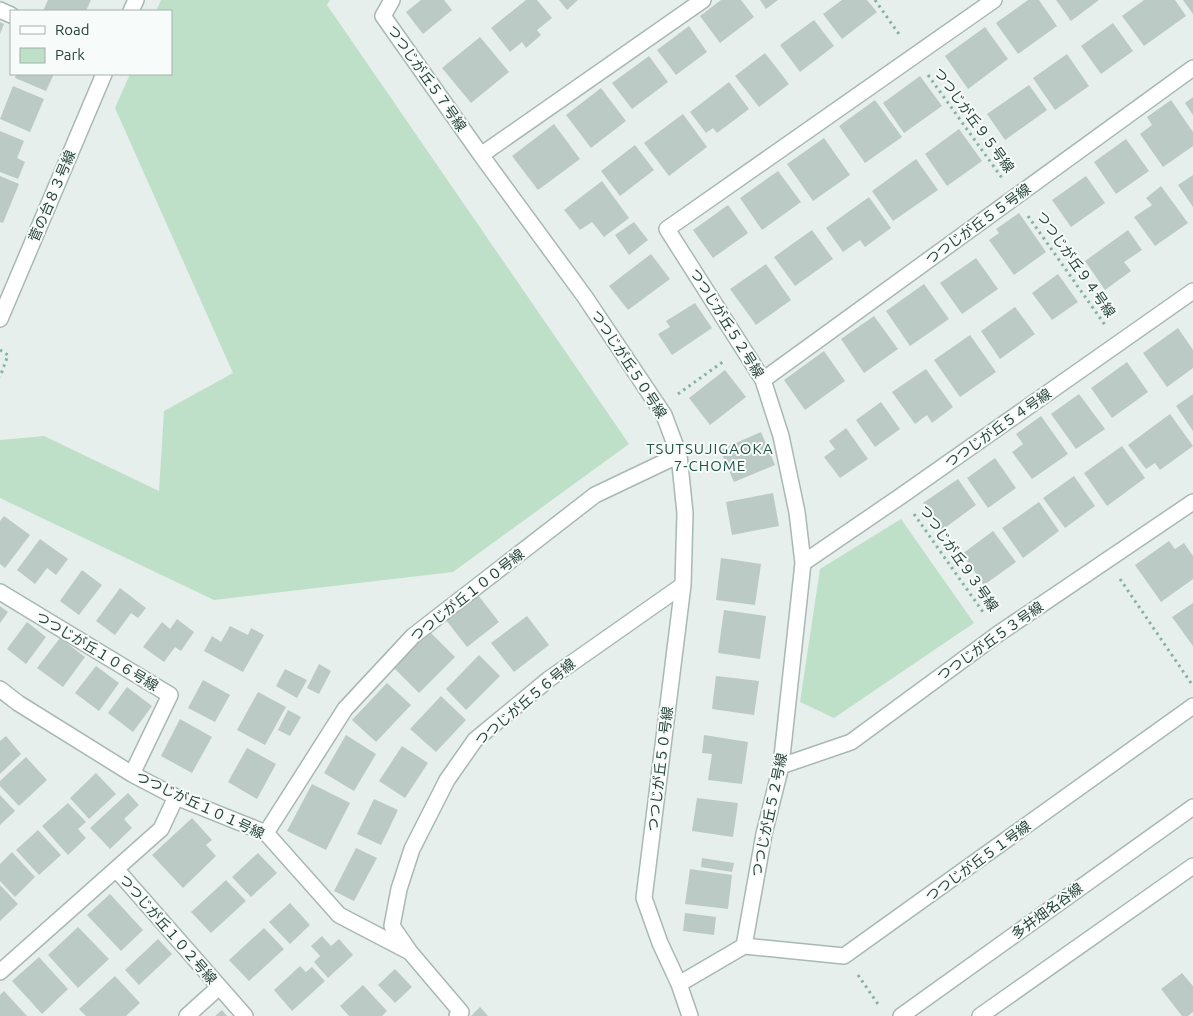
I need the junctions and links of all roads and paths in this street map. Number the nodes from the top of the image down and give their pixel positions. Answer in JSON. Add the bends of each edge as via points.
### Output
{"nodes":[{"id":1,"x":392,"y":0,"type":"edge"},
{"id":2,"x":703,"y":0,"type":"edge"},
{"id":3,"x":875,"y":0,"type":"edge"},
{"id":4,"x":994,"y":0,"type":"edge"},
{"id":5,"x":915,"y":56,"type":"junction"},
{"id":6,"x":1193,"y":68,"type":"edge"},
{"id":7,"x":104,"y":75,"type":"edge"},
{"id":8,"x":481,"y":155,"type":"junction"},
{"id":9,"x":1015,"y":197,"type":"junction"},
{"id":10,"x":1193,"y":291,"type":"edge"},
{"id":11,"x":0,"y":319,"type":"edge"},
{"id":12,"x":1118,"y":344,"type":"junction"},
{"id":13,"x":743,"y":348,"type":"junction"},
{"id":14,"x":0,"y":350,"type":"edge"},
{"id":15,"x":0,"y":377,"type":"edge"},
{"id":16,"x":763,"y":380,"type":"junction"},
{"id":17,"x":659,"y":407,"type":"junction"},
{"id":18,"x":679,"y":455,"type":"junction"},
{"id":19,"x":901,"y":496,"type":"junction"},
{"id":20,"x":1193,"y":502,"type":"edge"},
{"id":21,"x":1108,"y":561,"type":"junction"},
{"id":22,"x":802,"y":563,"type":"junction"},
{"id":23,"x":683,"y":584,"type":"junction"},
{"id":24,"x":0,"y":592,"type":"edge"},
{"id":25,"x":998,"y":634,"type":"junction"},
{"id":26,"x":1193,"y":686,"type":"edge"},
{"id":27,"x":0,"y":689,"type":"edge"},
{"id":28,"x":1193,"y":706,"type":"edge"},
{"id":29,"x":781,"y":766,"type":"junction"},
{"id":30,"x":132,"y":774,"type":"junction"},
{"id":31,"x":176,"y":797,"type":"junction"},
{"id":32,"x":1193,"y":807,"type":"edge"},
{"id":33,"x":266,"y":833,"type":"junction"},
{"id":34,"x":1193,"y":866,"type":"edge"},
{"id":35,"x":116,"y":869,"type":"junction"},
{"id":36,"x":744,"y":946,"type":"junction"},
{"id":37,"x":410,"y":952,"type":"junction"},
{"id":38,"x":844,"y":956,"type":"junction"},
{"id":39,"x":0,"y":972,"type":"edge"},
{"id":40,"x":679,"y":984,"type":"junction"},
{"id":41,"x":219,"y":987,"type":"junction"},
{"id":42,"x":881,"y":1008,"type":"dead end"},
{"id":43,"x":459,"y":1014,"type":"edge"},
{"id":44,"x":187,"y":1016,"type":"edge"},
{"id":45,"x":245,"y":1016,"type":"edge"},
{"id":46,"x":690,"y":1016,"type":"edge"},
{"id":47,"x":902,"y":1016,"type":"edge"},
{"id":48,"x":980,"y":1016,"type":"edge"}],
"edges":[{"from":1,"to":8,"type":"street","name":"つつじが丘５７号線","via":[[383,16]]},
{"from":2,"to":8,"type":"street"},
{"from":3,"to":5,"type":"path","name":"つつじが丘９５号線"},
{"from":4,"to":5,"type":"street","name":"つつじが丘５２号線"},
{"from":5,"to":9,"type":"path","name":"つつじが丘９５号線"},
{"from":5,"to":13,"type":"street","name":"つつじが丘５２号線","via":[[668,229]]},
{"from":6,"to":9,"type":"street","name":"つつじが丘５５号線"},
{"from":7,"to":11,"type":"street","name":"菅の台８３号線"},
{"from":8,"to":17,"type":"street","name":"つつじが丘５０号線","via":[[585,297]]},
{"from":9,"to":12,"type":"path","name":"つつじが丘９４号線"},
{"from":9,"to":16,"type":"street","name":"つつじが丘５５号線"},
{"from":10,"to":12,"type":"street","name":"つつじが丘５４号線"},
{"from":12,"to":19,"type":"street","name":"つつじが丘５４号線"},
{"from":13,"to":16,"type":"street","name":"つつじが丘５２号線"},
{"from":13,"to":17,"type":"path"},
{"from":14,"to":15,"type":"path","via":[[8,355]]},
{"from":16,"to":22,"type":"street","name":"つつじが丘５２号線","via":[[781,436],[797,512]]},
{"from":17,"to":18,"type":"street","name":"つつじが丘５０号線"},
{"from":18,"to":23,"type":"street","name":"つつじが丘５０号線","via":[[685,513]]},
{"from":18,"to":33,"type":"street","name":"つつじが丘１００号線","via":[[595,496],[413,636],[345,709]]},
{"from":19,"to":22,"type":"street","name":"つつじが丘５４号線"},
{"from":19,"to":25,"type":"path","name":"つつじが丘９３号線"},
{"from":20,"to":21,"type":"street","name":"つつじが丘５３号線"},
{"from":21,"to":25,"type":"street","name":"つつじが丘５３号線"},
{"from":21,"to":26,"type":"path"},
{"from":22,"to":29,"type":"street","name":"つつじが丘５２号線"},
{"from":23,"to":37,"type":"street","name":"つつじが丘５６号線","via":[[549,679],[476,740],[447,780],[412,849],[399,889],[392,926]]},
{"from":23,"to":40,"type":"street","name":"つつじが丘５０号線","via":[[644,898]]},
{"from":24,"to":30,"type":"street","name":"つつじが丘１０６号線","via":[[170,695]]},
{"from":25,"to":29,"type":"street","name":"つつじが丘５３号線","via":[[851,742]]},
{"from":27,"to":30,"type":"street","name":"つつじが丘１０１号線"},
{"from":28,"to":38,"type":"street","name":"つつじが丘５１号線"},
{"from":29,"to":36,"type":"street","name":"つつじが丘５２号線","via":[[764,834]]},
{"from":30,"to":31,"type":"street","name":"つつじが丘１０１号線"},
{"from":31,"to":33,"type":"street","name":"つつじが丘１０１号線"},
{"from":31,"to":35,"type":"street","name":"つつじが丘１０２号線","via":[[161,828]]},
{"from":32,"to":47,"type":"street","name":"多井畑名谷線"},
{"from":33,"to":37,"type":"street","name":"つつじが丘１０１号線","via":[[339,915]]},
{"from":34,"to":48,"type":"street"},
{"from":35,"to":39,"type":"street"},
{"from":35,"to":41,"type":"street","name":"つつじが丘１０２号線"},
{"from":36,"to":38,"type":"street"},
{"from":36,"to":40,"type":"street"},
{"from":37,"to":43,"type":"street","name":"つつじが丘５６号線"},
{"from":38,"to":42,"type":"path"},
{"from":40,"to":46,"type":"street","name":"つつじが丘５０号線"},
{"from":41,"to":44,"type":"street"},
{"from":41,"to":45,"type":"street","name":"つつじが丘１０２号線"}]}
